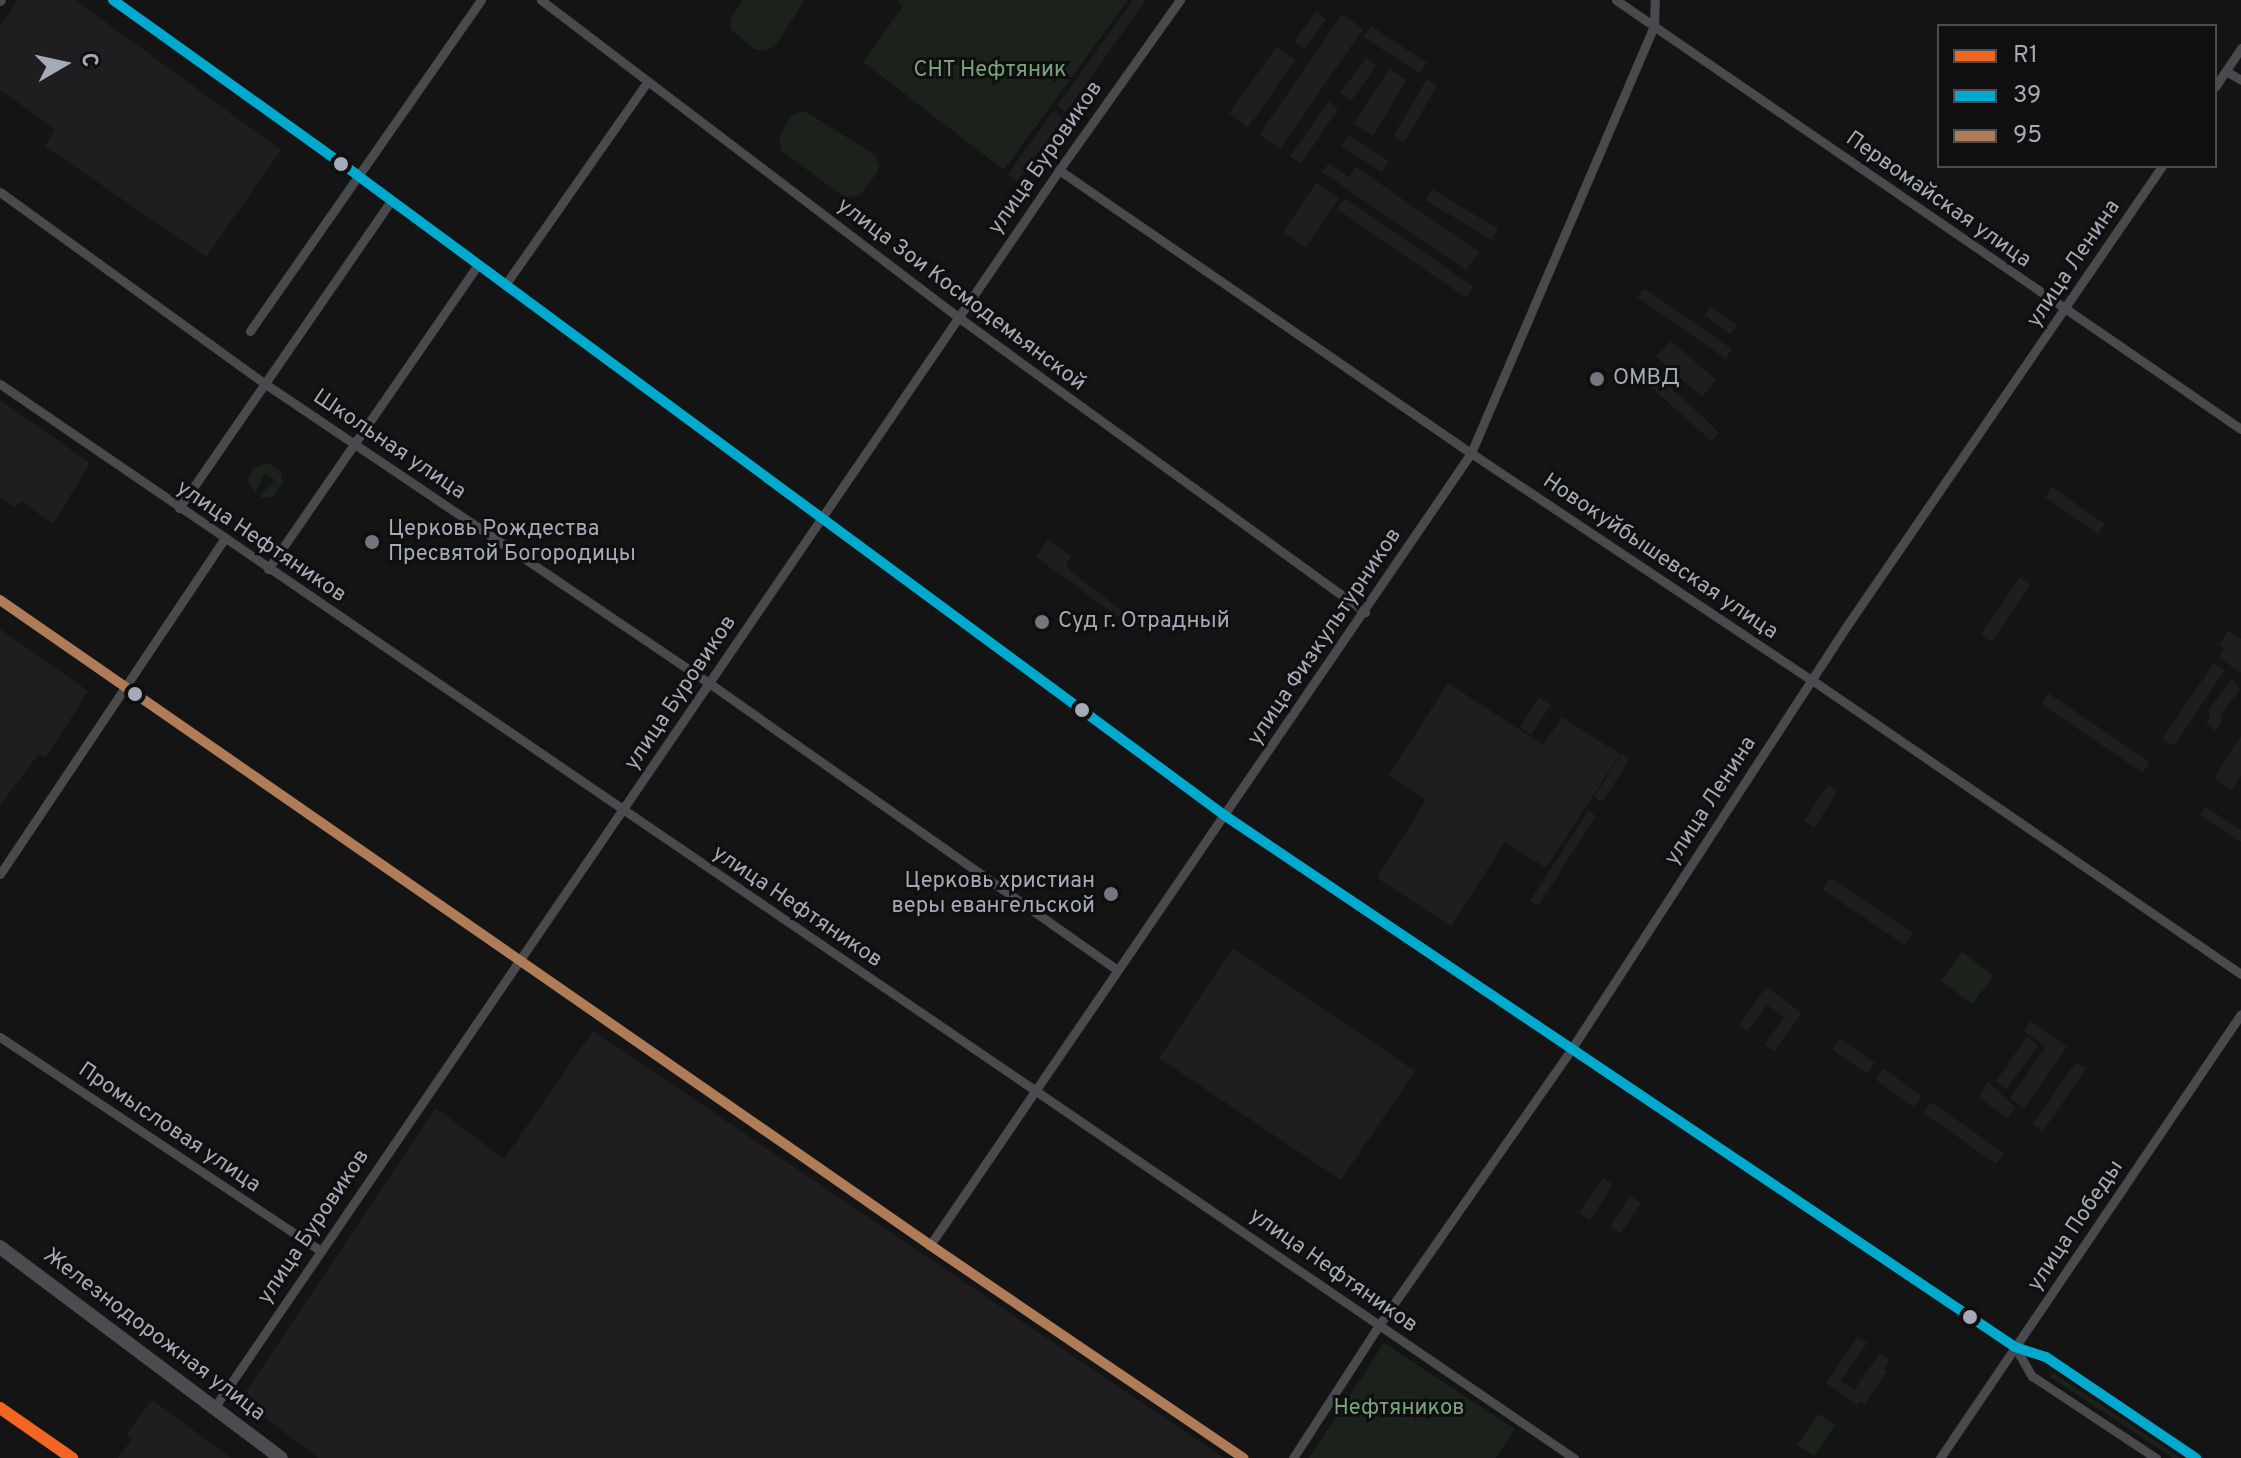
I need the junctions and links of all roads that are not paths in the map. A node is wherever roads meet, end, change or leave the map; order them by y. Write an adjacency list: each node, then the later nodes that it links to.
1 (113, 0): 15 (street)
2 (481, 0): 15 (street)
3 (541, 0): 11 (street, улица Зои Космодемьянской)
4 (1180, 0): 14 (street, улица Буровиков)
5 (1616, 0): 7 (street, Первомайская улица)
6 (1655, 0): 7 (street, улица Физкультурников)
7 (1654, 25): 20 (street, Первомайская улица); 27 (street, улица Физкультурников)
8 (2241, 48): 9 (street)
9 (2226, 71): 10 (street); 12 (street)
10 (2241, 80)
11 (648, 81): 19 (street); 21 (street, улица Зои Космодемьянской)
12 (2217, 84)
13 (2161, 168): 20 (street, улица Ленина)
14 (1059, 170): 21 (street, улица Буровиков); 27 (street, Новокуйбышевская улица)
15 (357, 175): 17 (street); 22 (street)
16 (0, 192): 23 (street, Школьная улица)
17 (391, 201): 18 (street); 23 (street)
18 (478, 265): 19 (street); 26 (street)
19 (505, 285): 29 (street)
20 (2065, 310): 25 (street, Первомайская улица); 34 (street, улица Ленина)
21 (958, 317): 29 (street, улица Буровиков); 33 (street, улица Зои Космодемьянской)
22 (250, 331)
23 (264, 383): 26 (street, Школьная улица); 28 (street)
24 (0, 384): 28 (street, улица Нефтяников)
25 (2241, 429)
26 (355, 444): 31 (street); 35 (street, Школьная улица)
27 (1471, 453): 33 (street, улица Физкультурников); 34 (street, Новокуйбышевская улица)
28 (179, 508): 30 (street, улица Нефтяников)
29 (821, 519): 35 (street, улица Буровиков); 38 (street)
30 (224, 539): 31 (street, улица Нефтяников); 36 (street)
31 (268, 569): 37 (street, улица Нефтяников)
32 (0, 600): 36 (street)
33 (1365, 612): 38 (street, улица Физкультурников)
34 (1812, 680): 42 (street, Новокуйбышевская улица); 45 (street, улица Ленина)
35 (709, 683): 37 (street, улица Буровиков); 41 (street, Школьная улица)
36 (126, 689): 39 (street); 40 (street)
37 (622, 812): 40 (street, улица Буровиков); 46 (street, улица Нефтяников)
38 (1224, 815): 41 (street, улица Физкультурников); 45 (street)
39 (0, 874)
40 (520, 960): 47 (street); 49 (street, улица Буровиков)
41 (1116, 969): 46 (street, улица Физкультурников)
42 (2241, 974)
43 (2241, 1014): 51 (street, улица Победы)
44 (0, 1037): 49 (street, Промысловая улица)
45 (1572, 1048): 50 (street, улица Ленина); 51 (street)
46 (1035, 1088): 47 (street, улица Физкультурников); 50 (street, улица Нефтяников)
47 (930, 1245): 54 (street)
48 (0, 1247): 52 (main road, Железнодорожная улица)
49 (319, 1250): 52 (street, улица Буровиков)
50 (1379, 1325): 55 (street, улица Ленина); 56 (street, улица Нефтяников)
51 (2015, 1347): 57 (street, улица Победы); 58 (street); 59 (street)
52 (214, 1408): 53 (main road, Железнодорожная улица)
53 (281, 1458)
54 (1244, 1458)
55 (1293, 1458)
56 (1574, 1458)
57 (1940, 1458)
58 (2156, 1458)
59 (2196, 1458)

